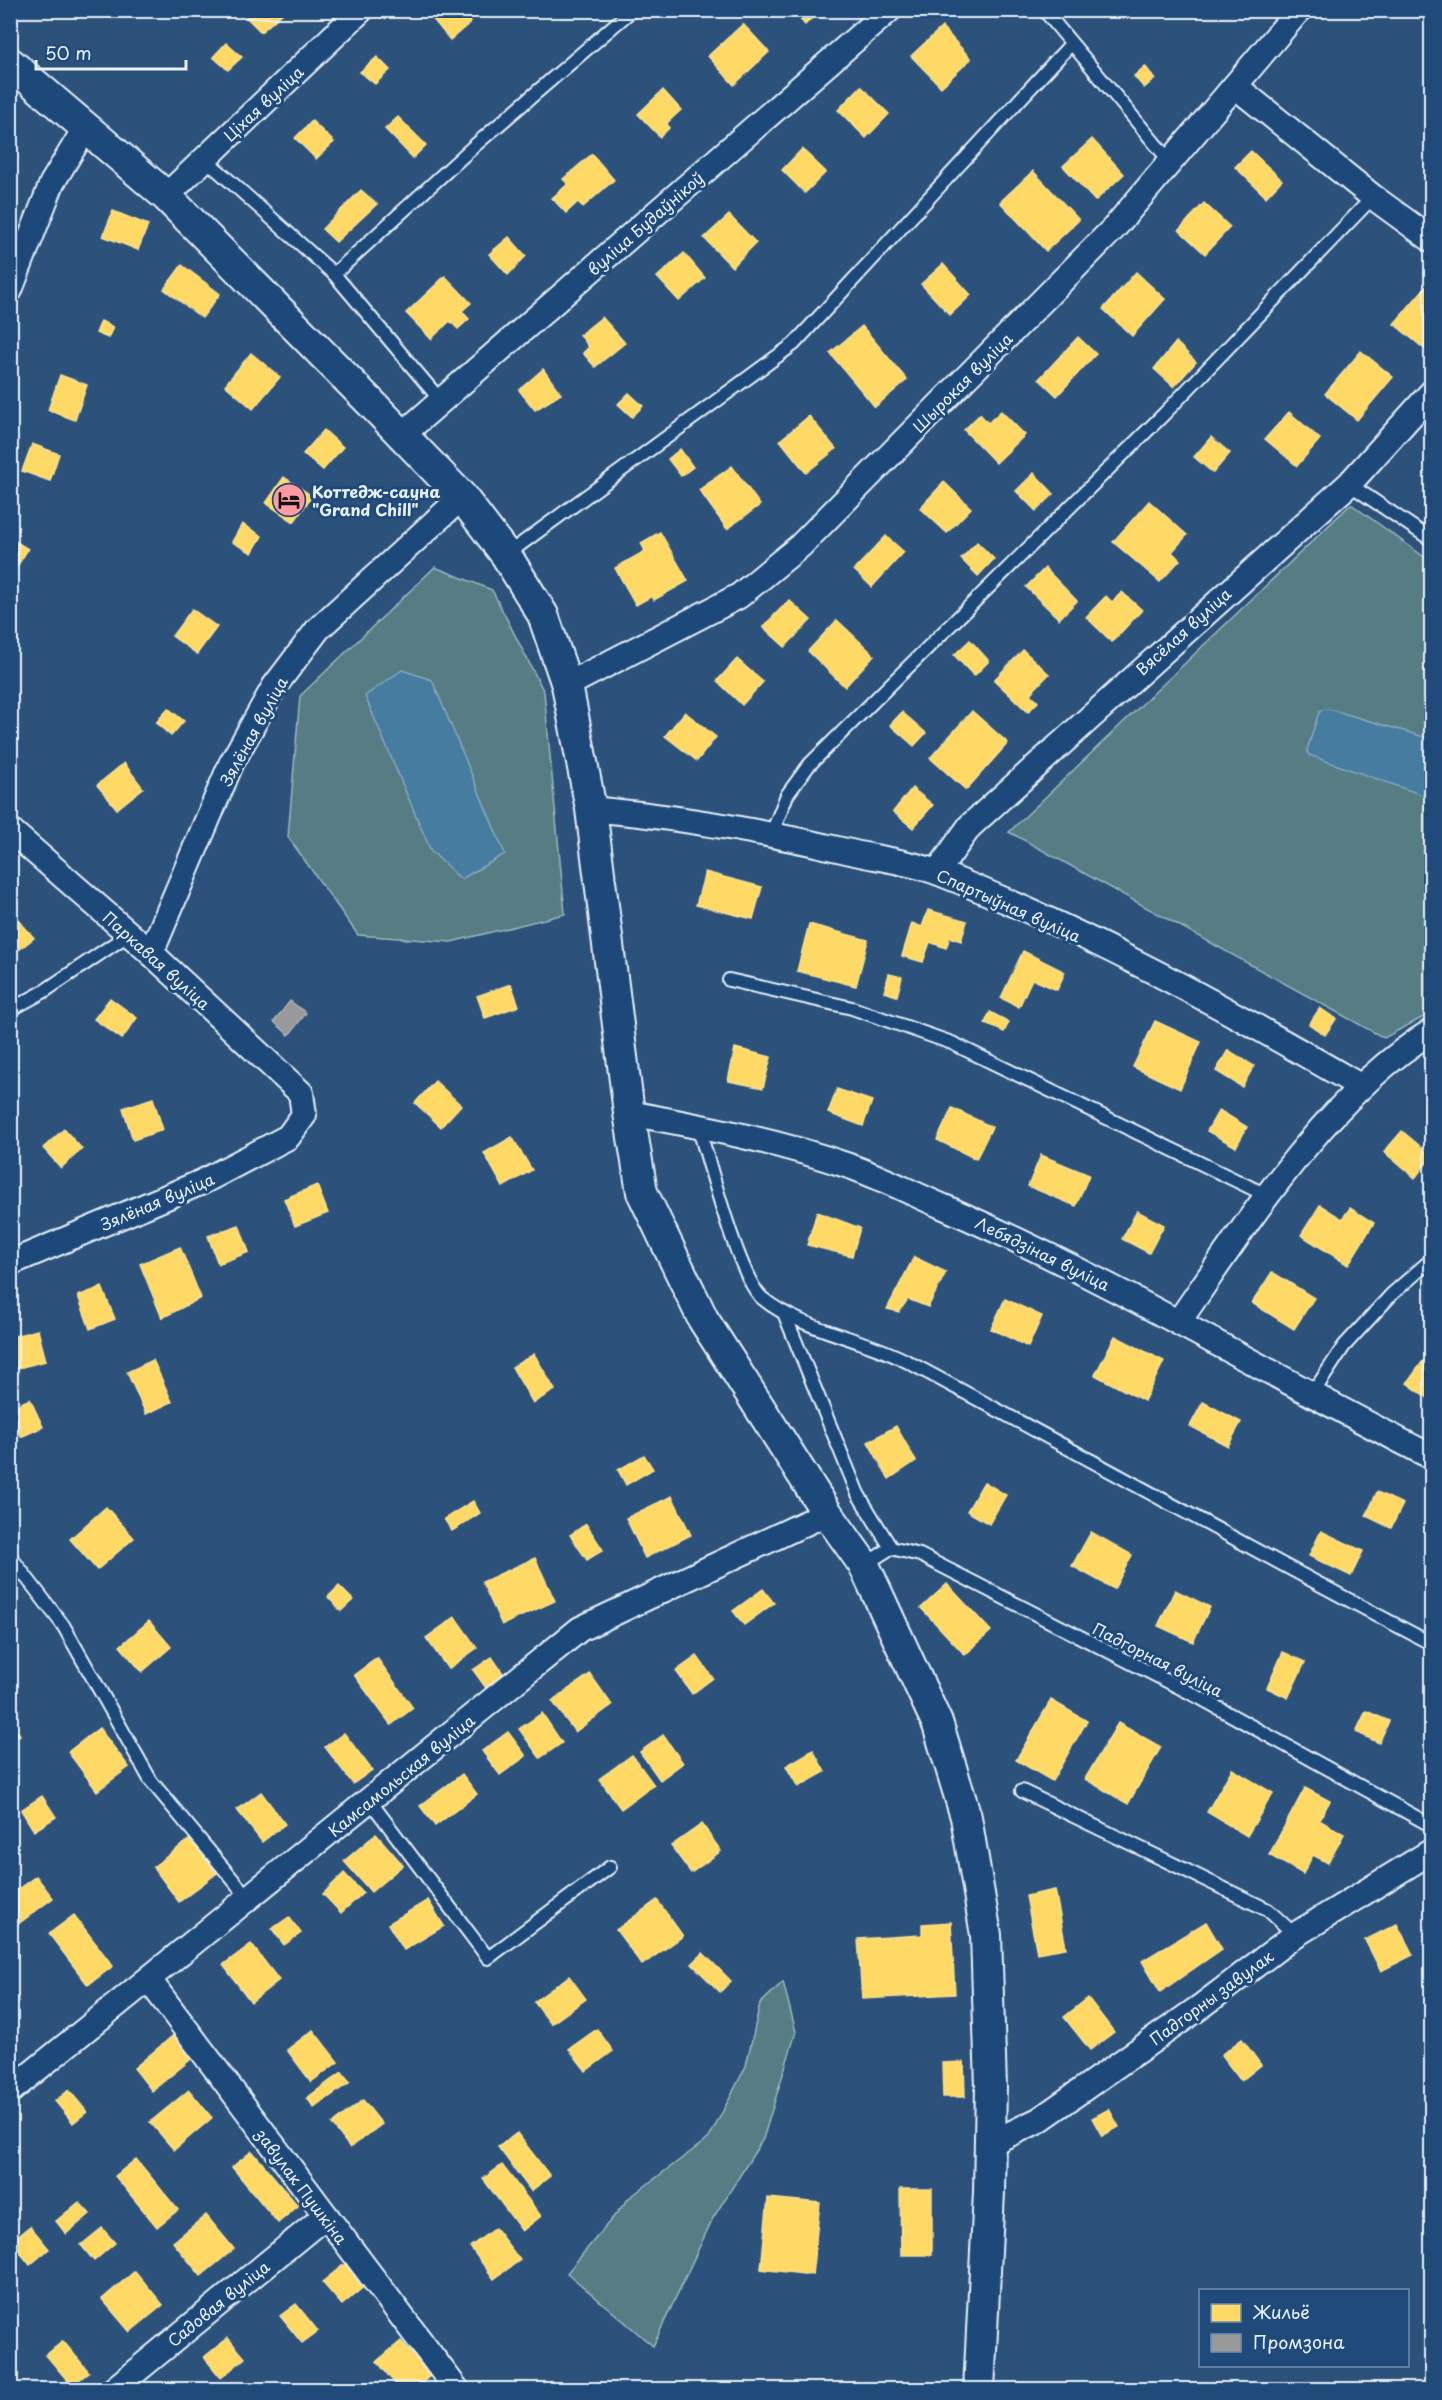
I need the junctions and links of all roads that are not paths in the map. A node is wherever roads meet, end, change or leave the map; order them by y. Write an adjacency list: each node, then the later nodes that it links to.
1 (361, 10): 10 (street, Ціхая вуліца)
2 (632, 10): 15 (lane)
3 (889, 10): 18 (street, вуліца Будаўнікоў)
4 (1044, 10): 6 (lane)
5 (1299, 10): 8 (street, Шырокая вуліца)
6 (1071, 44): 11 (lane); 23 (lane)
7 (10, 63): 9 (street)
8 (1235, 86): 11 (street, Шырокая вуліца); 13 (street)
9 (86, 127): 12 (street); 16 (street)
10 (204, 158): 12 (street, Ціхая вуліца); 15 (lane)
11 (1172, 164): 24 (street, Шырокая вуліца)
12 (166, 196): 19 (street)
13 (1373, 197): 14 (street); 27 (lane)
14 (1431, 240)
15 (334, 274): 18 (lane)
16 (10, 290)
17 (1431, 392): 20 (street, Вясёлая вуліца)
18 (441, 401): 19 (street, вуліца Будаўнікоў)
19 (402, 435): 21 (street)
20 (1349, 484): 22 (lane); 28 (street, Вясёлая вуліца)
21 (462, 497): 23 (street); 30 (street, Зялёная вуліца)
22 (1431, 540)
23 (506, 555): 24 (street)
24 (567, 685): 25 (street)
25 (591, 809): 27 (street, Спартыўная вуліца); 36 (street)
26 (10, 831): 29 (street, Паркавая вуліца)
27 (772, 833): 28 (street, Спартыўная вуліца)
28 (937, 872): 34 (street, Спартыўная вуліца)
29 (129, 934): 30 (street, Паркавая вуліца); 32 (lane)
30 (151, 953): 35 (street, Паркавая вуліца)
31 (729, 980): 38 (lane)
32 (10, 1010)
33 (1431, 1031): 34 (street)
34 (1360, 1086): 38 (street)
35 (301, 1093): 40 (street, Зялёная вуліца)
36 (629, 1113): 37 (street, Лебядзіная вуліца); 45 (street)
37 (698, 1126): 41 (lane); 42 (street, Лебядзіная вуліца)
38 (1266, 1195): 42 (street)
39 (1431, 1259): 43 (lane)
40 (10, 1263)
41 (784, 1313): 46 (lane); 49 (lane)
42 (1179, 1321): 43 (street, Лебядзіная вуліца)
43 (1311, 1396): 44 (street, Лебядзіная вуліца)
44 (1431, 1458)
45 (827, 1513): 48 (street); 51 (street, Камсамольская вуліца)
46 (891, 1548): 48 (lane); 52 (lane, Падгорная вуліца)
47 (10, 1556): 55 (lane)
48 (864, 1564): 59 (street)
49 (1431, 1644)
50 (1022, 1791): 56 (lane)
51 (369, 1801): 54 (lane); 55 (street, Камсамольская вуліца)
52 (1431, 1826)
53 (1431, 1851): 56 (street, Падгорны завулак)
54 (610, 1867)
55 (249, 1899): 57 (street, Камсамольская вуліца)
56 (1295, 1935): 59 (street, Падгорны завулак)
57 (149, 1980): 58 (street, Камсамольская вуліца); 60 (street, завулак Пушкіна)
58 (10, 2091)
59 (991, 2143): 63 (street)
60 (324, 2217): 61 (street, Садовая вуліца); 62 (street, завулак Пушкіна)
61 (112, 2390)
62 (457, 2390)
63 (979, 2390)

